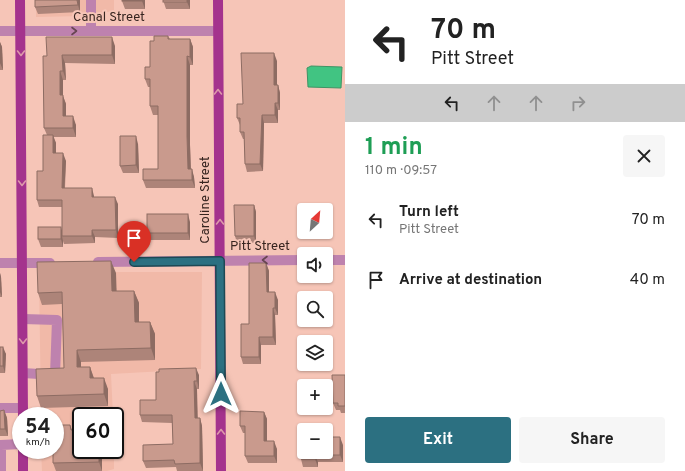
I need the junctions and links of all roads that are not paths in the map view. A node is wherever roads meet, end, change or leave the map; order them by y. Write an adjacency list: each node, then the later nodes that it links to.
1 (20, 0): 5 (main road)
2 (91, 0): 6 (street)
3 (218, 0): 7 (main road, Caroline Street)
4 (0, 31): 5 (street, Canal Street)
5 (21, 31): 6 (street, Canal Street, one-way to 6); 13 (main road, one-way to 13)
6 (92, 31): 7 (street, Canal Street)
7 (218, 31): 11 (main road, Caroline Street, one-way to 7)
8 (297, 260): 11 (street, Pitt Street, one-way to 11)
9 (333, 260): 10 (street)
10 (345, 260)
11 (220, 261): 12 (street, Pitt Street); 25 (main road, Caroline Street, one-way to 11)
12 (86, 262)
13 (22, 263): 14 (street); 15 (street); 16 (main road)
14 (62, 263)
15 (0, 264)
16 (22, 319): 17 (main road, one-way to 17); 17 (street)
17 (23, 373): 18 (main road)
18 (23, 407)
19 (0, 408): 20 (street)
20 (12, 410)
21 (12, 444): 23 (street)
22 (23, 459): 24 (main road)
23 (1, 471)
24 (23, 471)
25 (221, 471)

